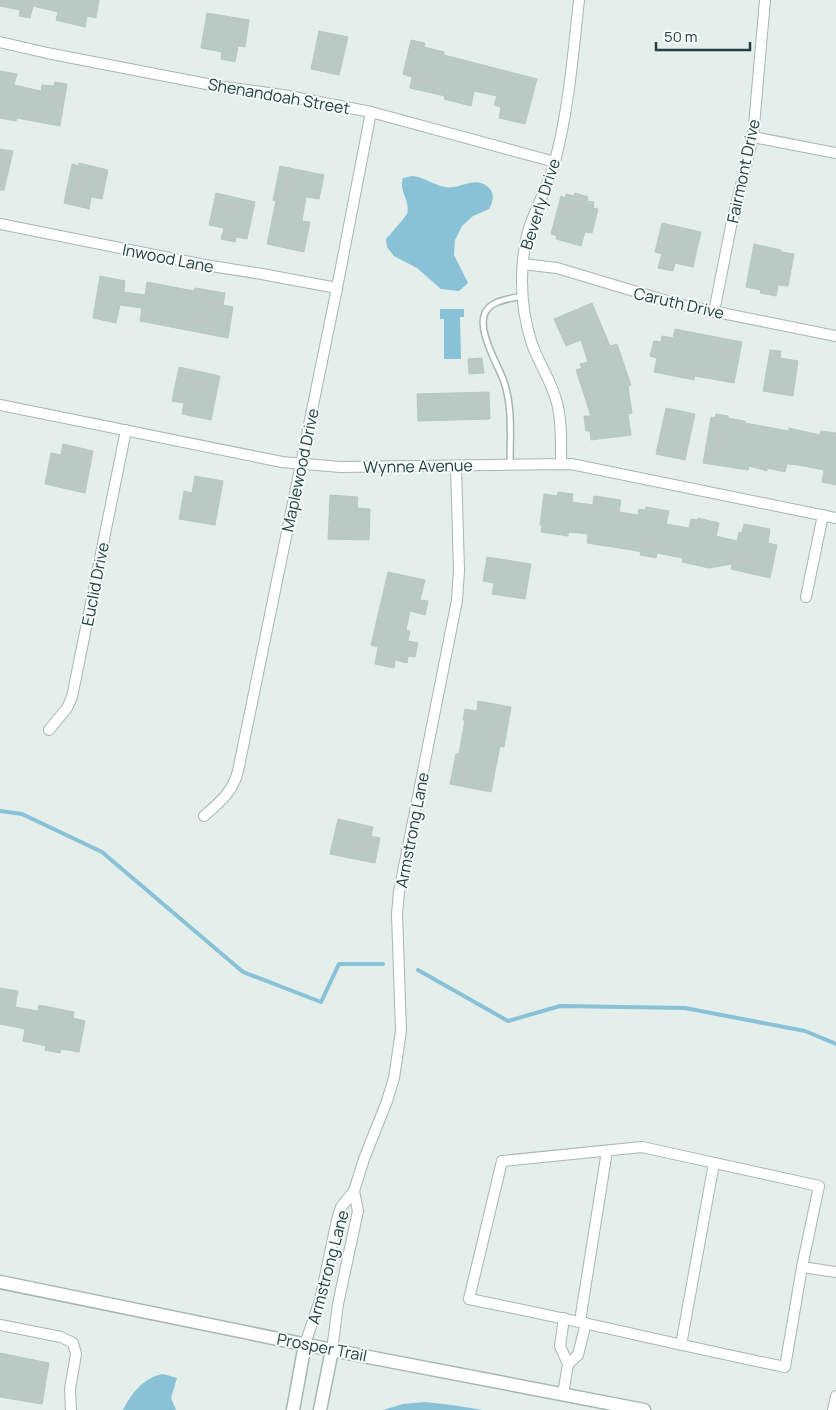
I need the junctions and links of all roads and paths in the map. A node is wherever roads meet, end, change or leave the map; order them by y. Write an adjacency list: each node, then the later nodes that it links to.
1 (579, 0): 7 (street, Beverly Drive)
2 (765, 0): 5 (street, Fairmont Drive)
3 (0, 42): 4 (street, Shenandoah Street)
4 (371, 112): 7 (street, Shenandoah Street); 10 (street, Maplewood Drive)
5 (753, 137): 6 (street); 12 (street, Fairmont Drive)
6 (836, 153)
7 (555, 162): 9 (street, Beverly Drive)
8 (0, 224): 10 (street, Inwood Lane)
9 (523, 264): 11 (street, Beverly Drive); 12 (street, Caruth Drive)
10 (337, 288): 18 (street, Maplewood Drive)
11 (522, 296): 16 (street, Beverly Drive); 17 (lane)
12 (714, 312): 13 (street, Caruth Drive)
13 (836, 336)
14 (0, 406): 15 (street, Wynne Avenue)
15 (126, 430): 18 (street, Wynne Avenue); 23 (street, Euclid Drive)
16 (561, 463): 17 (street, Wynne Avenue); 20 (street, Wynne Avenue)
17 (510, 464): 19 (street, Wynne Avenue)
18 (302, 465): 19 (street, Wynne Avenue); 24 (street, Maplewood Drive)
19 (456, 466): 27 (street, Armstrong Lane)
20 (823, 515): 21 (street, Wynne Avenue); 22 (street)
21 (836, 518)
22 (806, 596)
23 (49, 730)
24 (204, 816)
25 (607, 1151): 26 (street); 31 (street); 32 (street)
26 (714, 1163): 28 (street); 35 (street)
27 (354, 1191): 34 (street, Armstrong Lane); 36 (street, Armstrong Lane)
28 (802, 1267): 29 (street); 35 (street)
29 (836, 1272)
30 (0, 1282): 34 (street, Prosper Trail)
31 (564, 1318): 32 (street); 37 (street)
32 (583, 1322): 35 (street); 37 (street)
33 (0, 1325): 40 (street)
34 (305, 1344): 36 (street, Prosper Trail); 41 (street)
35 (681, 1346)
36 (332, 1350): 38 (street, Prosper Trail); 42 (street)
37 (568, 1364): 38 (street)
38 (563, 1394): 43 (street, Prosper Trail)
39 (836, 1396): 44 (street)
40 (71, 1410)
41 (293, 1410)
42 (320, 1410)
43 (644, 1410)
44 (833, 1410)

